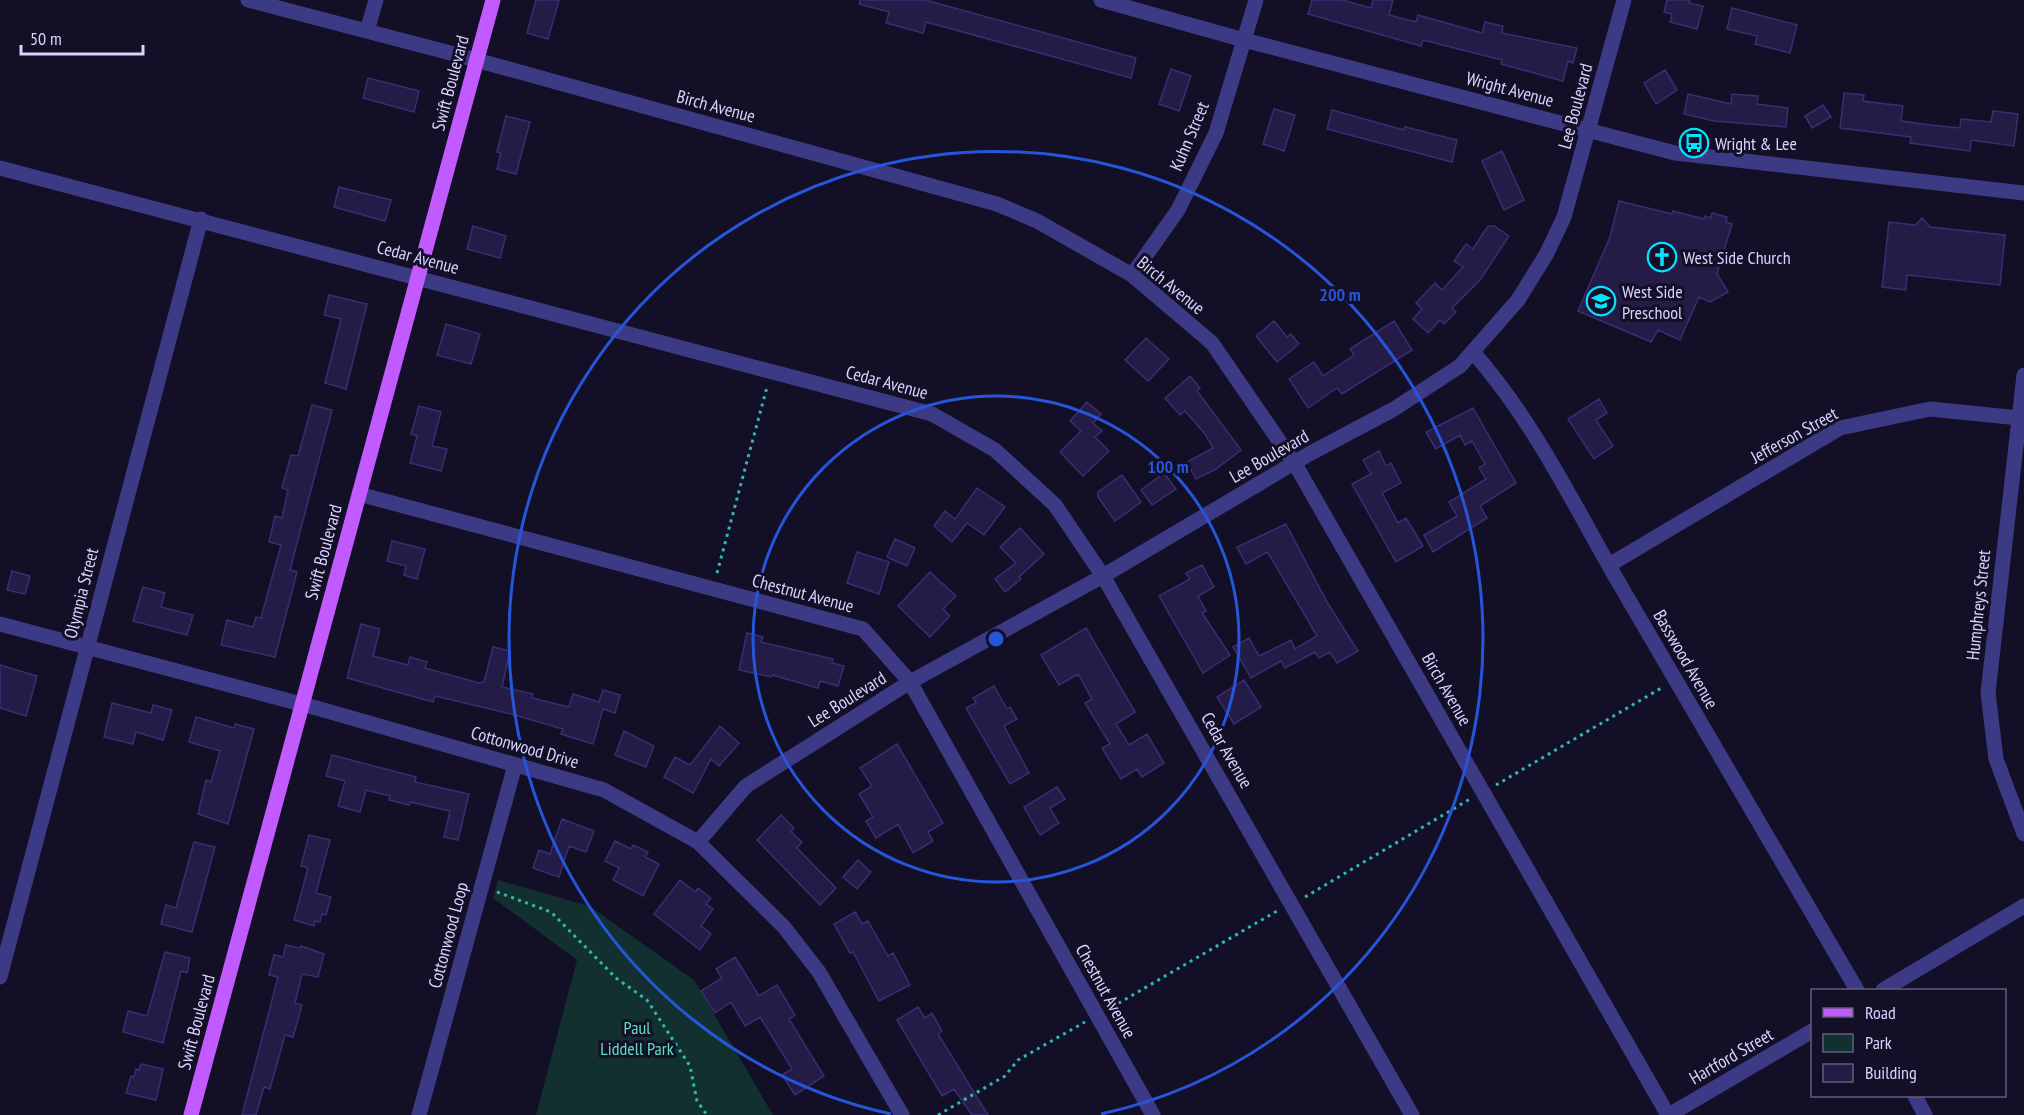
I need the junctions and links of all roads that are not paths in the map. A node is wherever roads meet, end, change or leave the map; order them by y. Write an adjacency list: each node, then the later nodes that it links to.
1 (248, 0): 7 (street, Birch Avenue)
2 (376, 0): 7 (street)
3 (493, 0): 9 (main road, Swift Boulevard)
4 (1101, 0): 8 (street, Wright Avenue)
5 (1256, 0): 8 (street, Kuhn Street)
6 (1624, 0): 10 (street, Lee Boulevard)
7 (367, 31): 9 (street, Birch Avenue)
8 (1244, 40): 10 (street, Wright Avenue); 14 (street, Kuhn Street)
9 (477, 60): 14 (street, Birch Avenue); 15 (main road, Swift Boulevard)
10 (1590, 130): 12 (street, Wright Avenue); 16 (street, Lee Boulevard)
11 (0, 168): 13 (street, Cedar Avenue)
12 (2024, 193)
13 (201, 219): 15 (street, Cedar Avenue); 24 (street, Olympia Street)
14 (1131, 275): 19 (street, Birch Avenue)
15 (416, 277): 20 (main road, Swift Boulevard); 22 (street, Cedar Avenue)
16 (1473, 352): 19 (street, Lee Boulevard); 21 (street, Basswood Avenue)
17 (2024, 375): 18 (street, Humphreys Street)
18 (2019, 418): 21 (street, Jefferson Street); 28 (street, Humphreys Street)
19 (1295, 464): 22 (street, Lee Boulevard); 41 (street, Birch Avenue)
20 (358, 494): 25 (street, Chestnut Avenue); 26 (main road, Swift Boulevard)
21 (1609, 565): 32 (street, Basswood Avenue)
22 (1104, 576): 25 (street, Lee Boulevard); 40 (street, Cedar Avenue)
23 (0, 624): 24 (street, Cottonwood Drive)
24 (88, 647): 26 (street, Cottonwood Drive); 31 (street, Olympia Street)
25 (910, 682): 29 (street, Lee Boulevard); 39 (street, Chestnut Avenue)
26 (302, 705): 27 (street, Cottonwood Drive); 36 (main road, Swift Boulevard)
27 (515, 765): 29 (street, Cottonwood Drive); 37 (street, Cottonwood Loop)
28 (2024, 834)
29 (698, 842): 38 (street, Cottonwood Drive)
30 (2024, 906): 33 (street)
31 (0, 977)
32 (1856, 989)
33 (1884, 989)
34 (1811, 1032): 41 (street, Hartford Street)
35 (1915, 1097): 42 (street)
36 (191, 1115)
37 (419, 1115)
38 (902, 1115)
39 (1153, 1115)
40 (1412, 1115)
41 (1668, 1115)
42 (1925, 1115)

